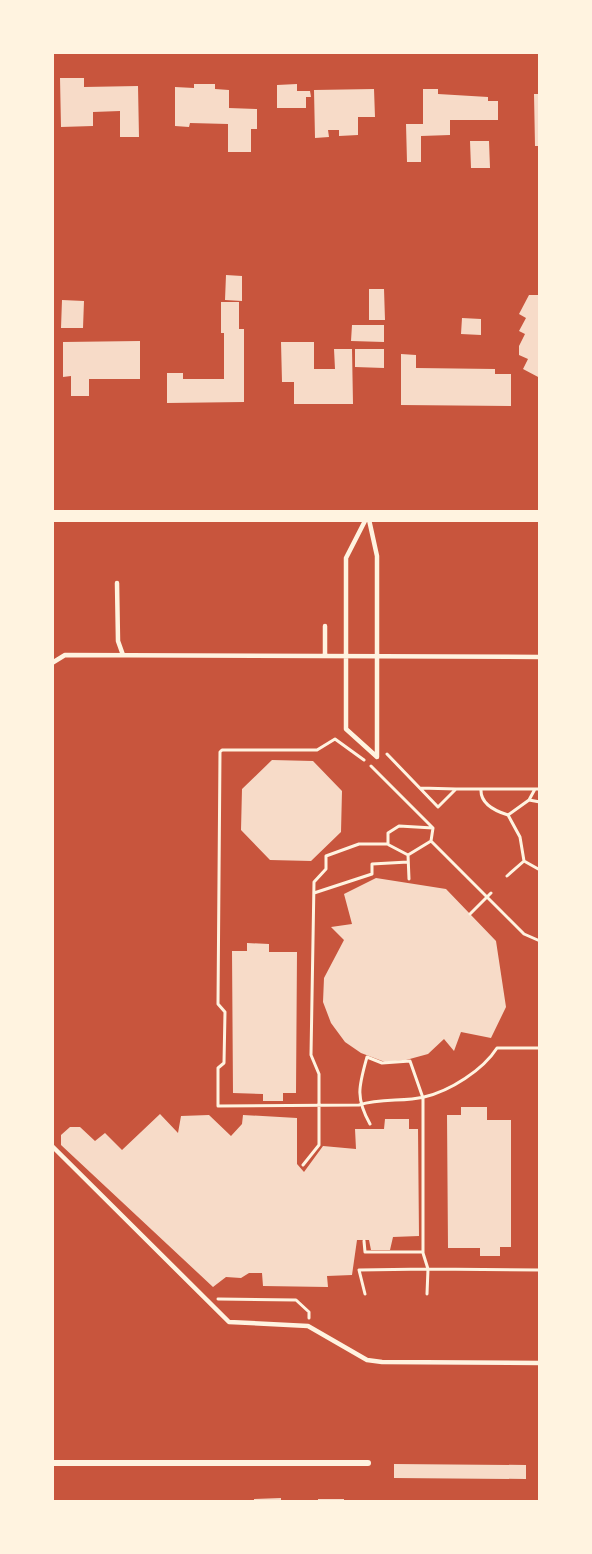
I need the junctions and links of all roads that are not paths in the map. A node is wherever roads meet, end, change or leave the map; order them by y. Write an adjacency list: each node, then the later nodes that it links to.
1 (368, 515): 2 (main road); 3 (main road); 8 (lane); 9 (lane)
2 (52, 516)
3 (540, 516)
4 (117, 583): 6 (lane)
5 (325, 626): 7 (lane)
6 (123, 655): 7 (lane); 11 (lane)
7 (325, 656): 8 (lane)
8 (346, 656): 9 (lane); 9 (lane)
9 (377, 656): 10 (lane)
10 (540, 657)
11 (52, 663)
12 (52, 1146): 13 (lane)
13 (540, 1363)
14 (52, 1462): 15 (street)
15 (368, 1463)

